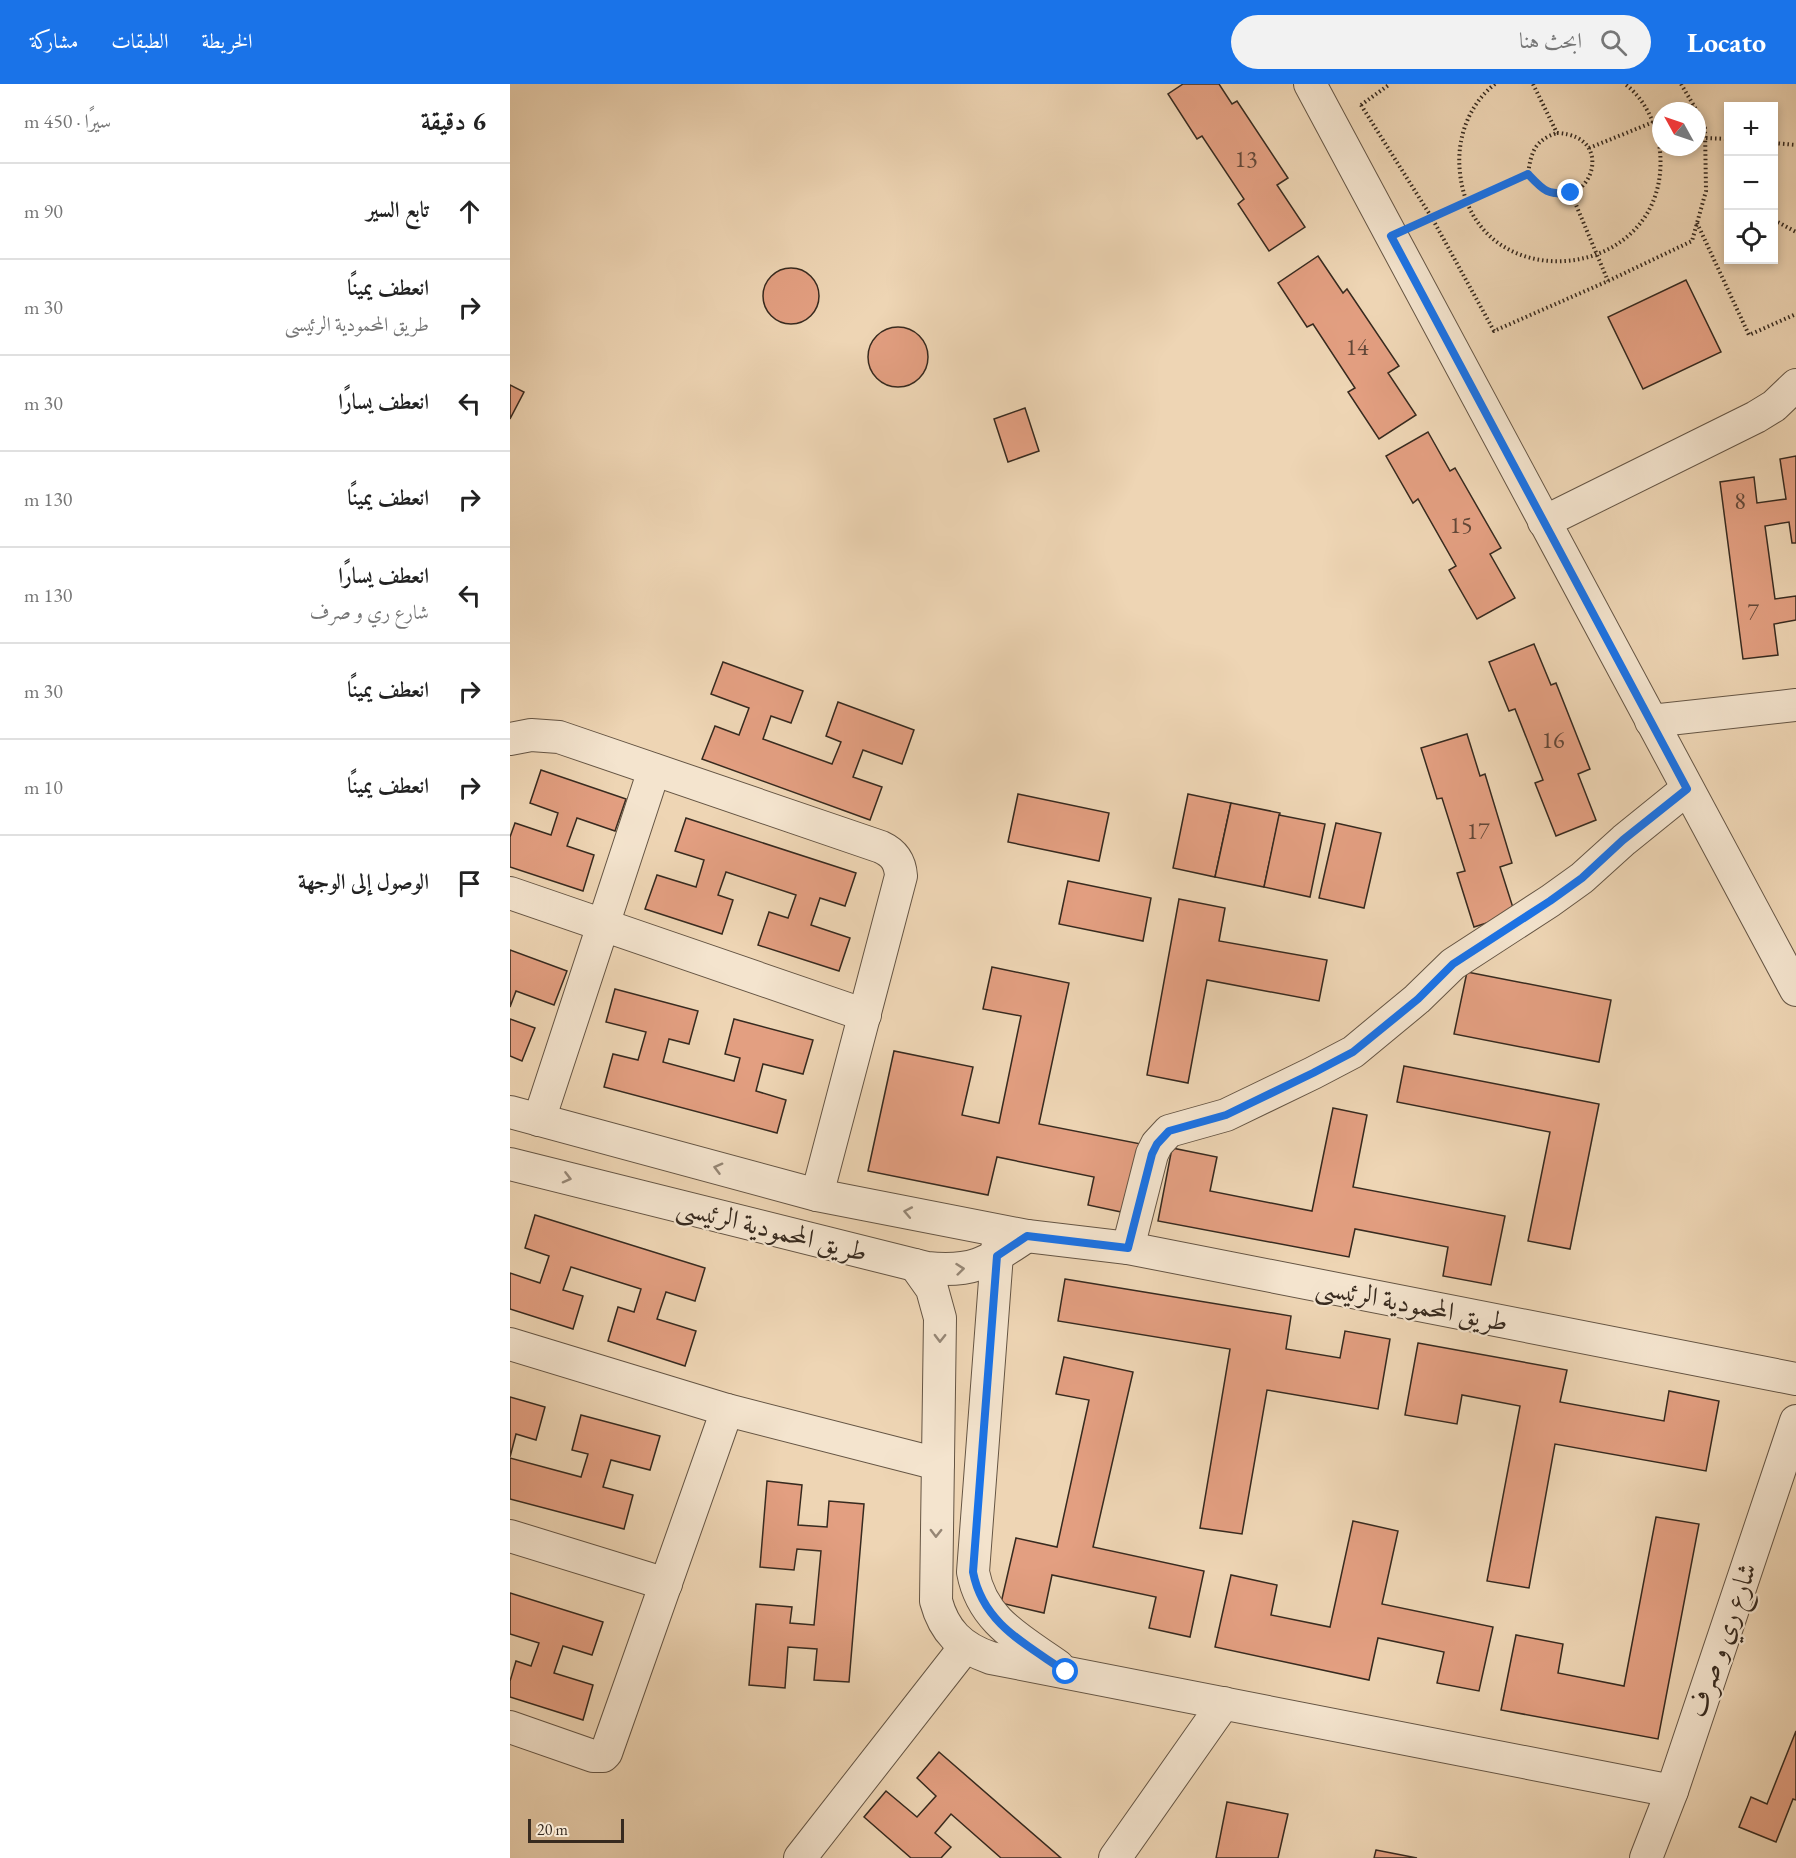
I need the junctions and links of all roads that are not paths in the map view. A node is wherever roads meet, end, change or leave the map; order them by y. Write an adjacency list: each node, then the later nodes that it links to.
1 (1310, 84): 3 (street)
2 (1796, 385): 3 (street)
3 (1544, 522): 5 (street)
4 (1796, 705): 5 (street)
5 (1651, 721): 8 (street)
6 (510, 739): 7 (street)
7 (654, 770): 10 (street); 12 (street)
8 (1687, 789): 11 (street); 17 (street)
9 (510, 893): 10 (street)
10 (603, 925): 12 (street); 13 (street)
11 (1796, 990)
12 (865, 1015): 15 (street)
13 (524, 1116): 15 (street, طريق المحمودية الرئيسى, one-way to 13)
14 (511, 1169): 18 (street, طريق المحمودية الرئيسى, one-way to 18)
15 (817, 1195): 16 (street, طريق المحمودية الرئيسى, one-way to 15)
16 (1007, 1241): 17 (street, طريق المحمودية الرئيسى); 18 (street, طريق المحمودية الرئيسى, one-way to 16); 27 (street)
17 (1128, 1248): 20 (street, طريق المحمودية الرئيسى)
18 (915, 1265): 23 (street, one-way to 23)
19 (510, 1344): 21 (street)
20 (1796, 1379)
21 (727, 1410): 23 (street); 25 (street)
22 (1796, 1421): 30 (street, شارع ري و صرف)
23 (938, 1464): 26 (street, one-way to 26)
24 (510, 1536): 25 (street)
25 (666, 1584): 29 (street)
26 (965, 1647): 27 (street); 31 (street)
27 (1066, 1672): 28 (street)
28 (1224, 1703): 30 (street); 32 (street)
29 (510, 1727)
30 (1672, 1791): 33 (street, شارع ري و صرف)
31 (816, 1852)
32 (1115, 1858)
33 (1646, 1858)

